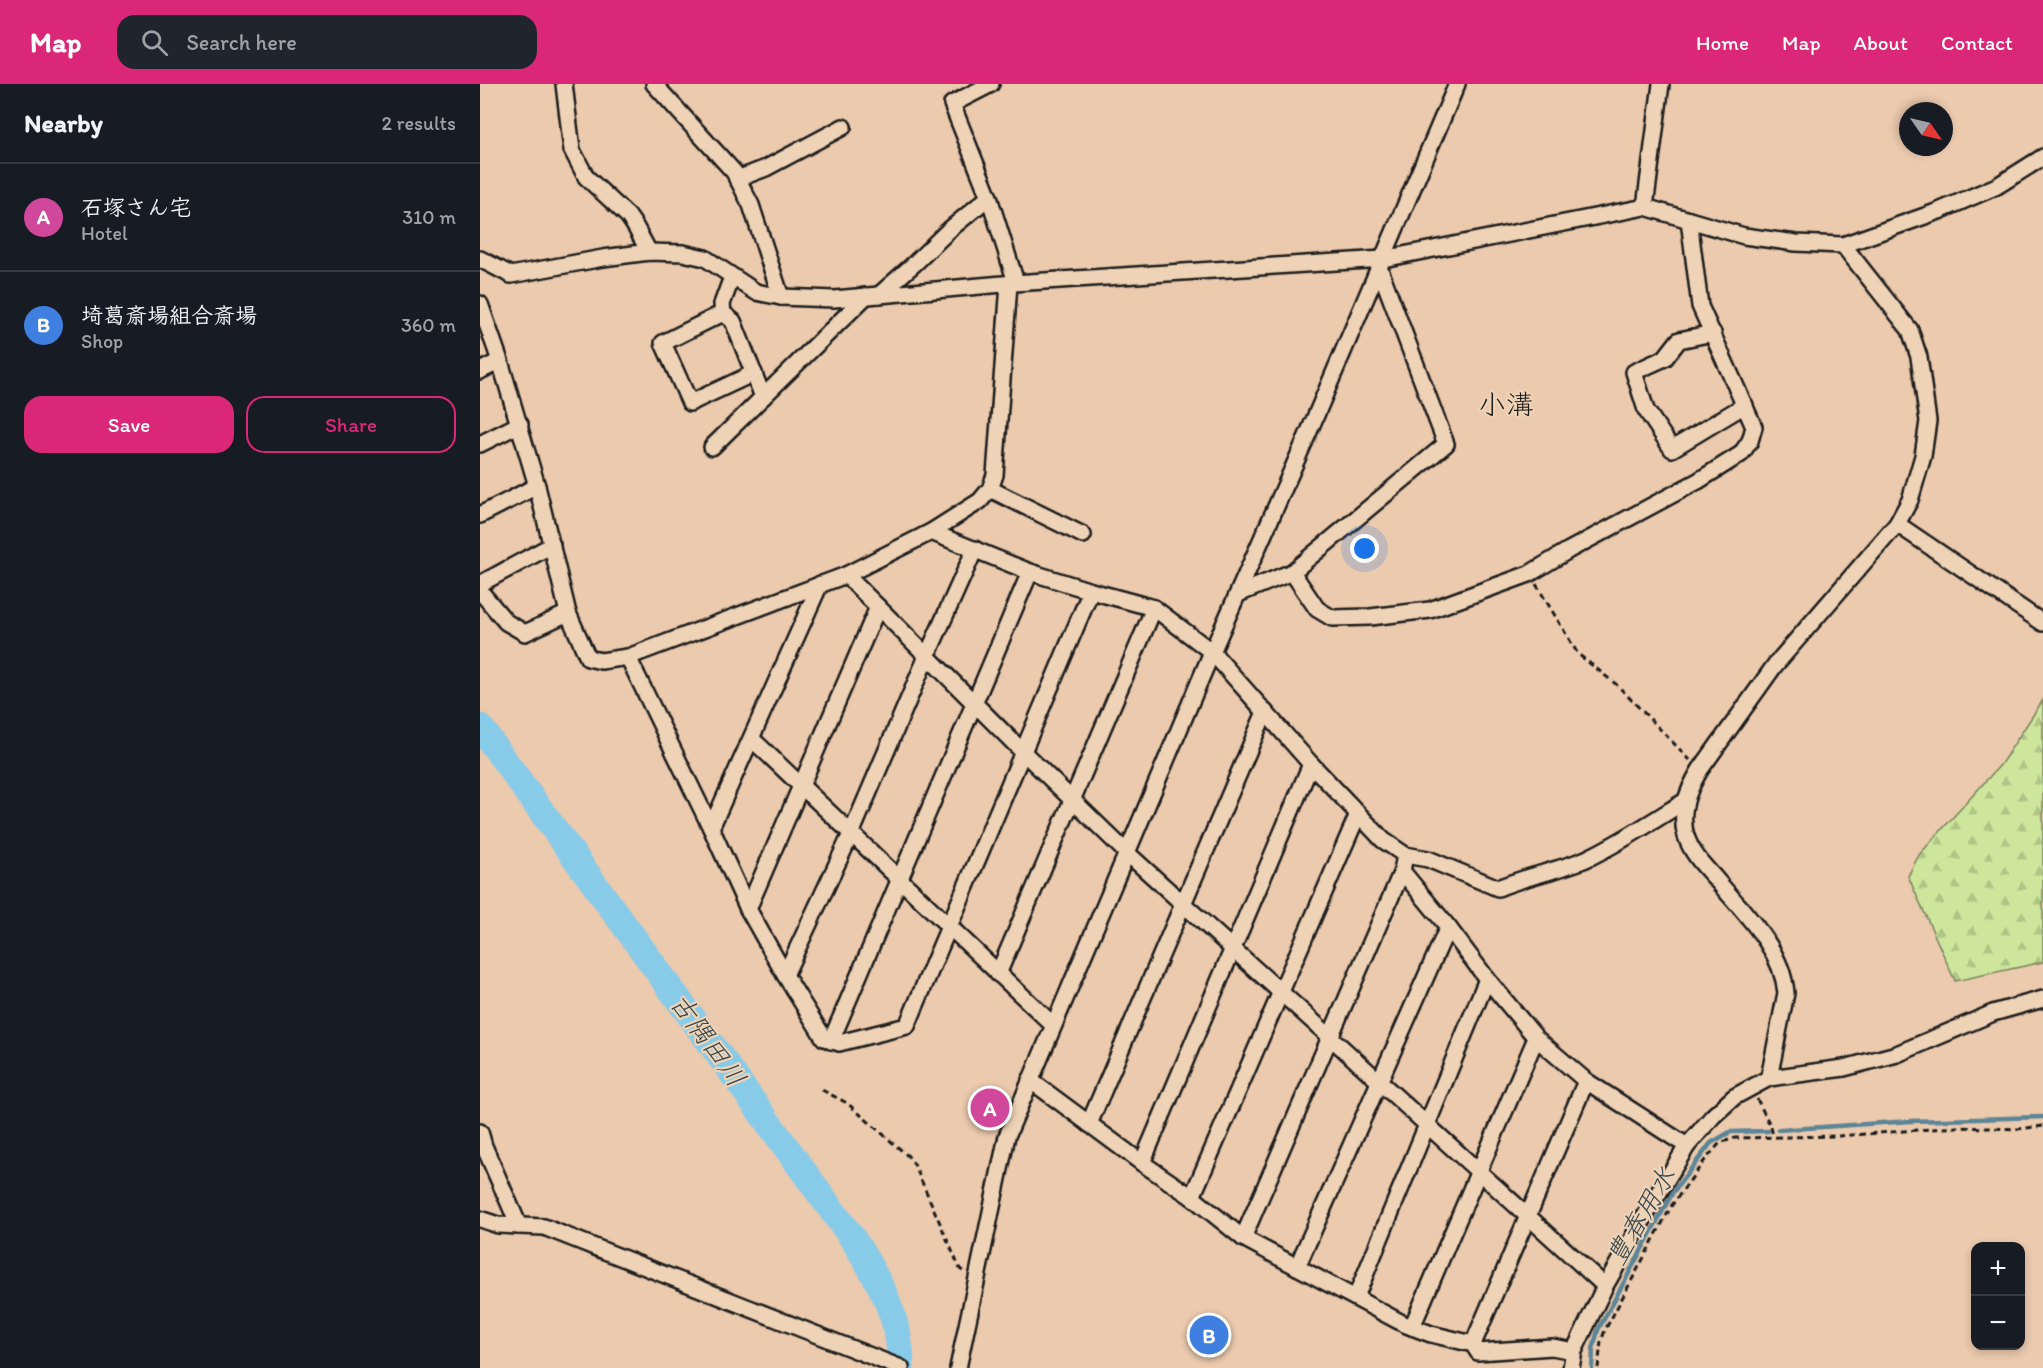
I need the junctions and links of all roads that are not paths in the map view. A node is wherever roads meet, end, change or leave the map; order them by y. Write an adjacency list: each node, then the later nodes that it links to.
1 (564, 84): 13 (street)
2 (654, 84): 8 (street)
3 (990, 84): 9 (street)
4 (1457, 84): 15 (street)
5 (1661, 84): 10 (street)
6 (843, 127): 8 (street)
7 (2043, 157): 12 (street)
8 (737, 179): 19 (street)
9 (989, 198): 17 (street); 18 (street)
10 (1645, 207): 11 (street); 15 (street)
11 (1689, 220): 12 (street); 22 (street)
12 (1843, 245): 34 (street)
13 (649, 252): 14 (street); 16 (street)
14 (480, 259)
15 (1381, 263): 17 (street); 40 (street); 46 (street)
16 (732, 277): 19 (street); 21 (street)
17 (1012, 283): 18 (street); 32 (street)
18 (872, 295): 19 (street); 26 (street)
19 (781, 297)
20 (480, 304): 23 (street)
21 (723, 313): 25 (street); 25 (street)
22 (1713, 333): 27 (street); 27 (street)
23 (500, 361): 24 (street); 28 (street)
24 (480, 371)
25 (754, 373): 26 (street)
26 (763, 397): 30 (street)
27 (1745, 405): 40 (street)
28 (520, 424): 29 (street); 31 (street)
29 (480, 444)
30 (712, 447)
31 (537, 486): 33 (street); 37 (street)
32 (990, 489): 35 (street); 36 (street)
33 (480, 515)
34 (1897, 525): 50 (street); 61 (street)
35 (932, 532): 38 (street); 41 (street)
36 (1083, 535)
37 (552, 545): 42 (street); 49 (street)
38 (975, 549): 39 (street); 52 (street)
39 (1030, 572): 45 (street); 54 (street)
40 (1292, 572): 46 (street)
41 (846, 575): 43 (street); 47 (street)
42 (480, 584)
43 (820, 584): 53 (street); 56 (street)
44 (480, 591): 49 (street)
45 (1091, 591): 48 (street); 57 (street)
46 (1238, 594): 51 (street)
47 (878, 607): 52 (street); 59 (street)
48 (1154, 608): 51 (street); 60 (street)
49 (568, 613): 53 (street)
50 (2043, 623)
51 (1212, 652): 55 (street); 65 (street)
52 (927, 656): 54 (street); 64 (street)
53 (628, 657): 63 (street)
54 (975, 704): 57 (street); 68 (street)
55 (1265, 712): 58 (street); 69 (street)
56 (752, 739): 59 (street); 63 (street)
57 (1024, 753): 60 (street); 72 (street)
58 (1311, 764): 62 (street); 73 (street)
59 (802, 787): 64 (street); 70 (street)
60 (1072, 800): 65 (street); 74 (street)
61 (1685, 801): 66 (street); 83 (street)
62 (1358, 814): 66 (street); 77 (street)
63 (711, 828): 70 (street)
64 (851, 834): 68 (street); 75 (street)
65 (1127, 853): 69 (street); 79 (street)
66 (1405, 855): 67 (street)
67 (1402, 872): 71 (street); 80 (street)
68 (900, 881): 72 (street); 82 (street)
69 (1184, 904): 73 (street); 87 (street)
70 (748, 909): 75 (street)
71 (1448, 927): 76 (street); 85 (street)
72 (949, 928): 74 (street); 82 (street)
73 (1233, 947): 77 (street); 91 (street)
74 (999, 974): 79 (street)
75 (785, 975): 82 (street)
76 (1487, 979): 81 (street); 88 (street)
77 (1282, 992): 80 (street); 93 (street)
78 (2043, 999): 83 (street)
79 (1053, 1025): 84 (street)
80 (1331, 1036): 85 (street); 97 (street)
81 (1536, 1038): 86 (street); 92 (street)
82 (831, 1041)
83 (1768, 1078): 90 (street)
84 (1030, 1080): 87 (street); 105 (street)
85 (1379, 1081): 88 (street); 98 (street)
86 (1586, 1081): 90 (street); 94 (street)
87 (1089, 1124): 91 (street)
88 (1426, 1124): 92 (street); 100 (street)
89 (480, 1132): 96 (street)
90 (1687, 1146): 99 (street)
91 (1142, 1163): 93 (street)
92 (1478, 1171): 94 (street); 101 (street)
93 (1192, 1197): 97 (street)
94 (1528, 1215): 99 (street); 102 (street)
95 (480, 1219): 96 (street)
96 (519, 1226): 104 (street)
97 (1244, 1238): 98 (street)
98 (1297, 1267): 100 (street)
99 (1605, 1286): 103 (street)
100 (1356, 1297): 101 (street)
101 (1412, 1326): 102 (street)
102 (1473, 1344): 103 (street)
103 (1574, 1351): 106 (street)
104 (902, 1368)
105 (958, 1368)
106 (1571, 1368)

